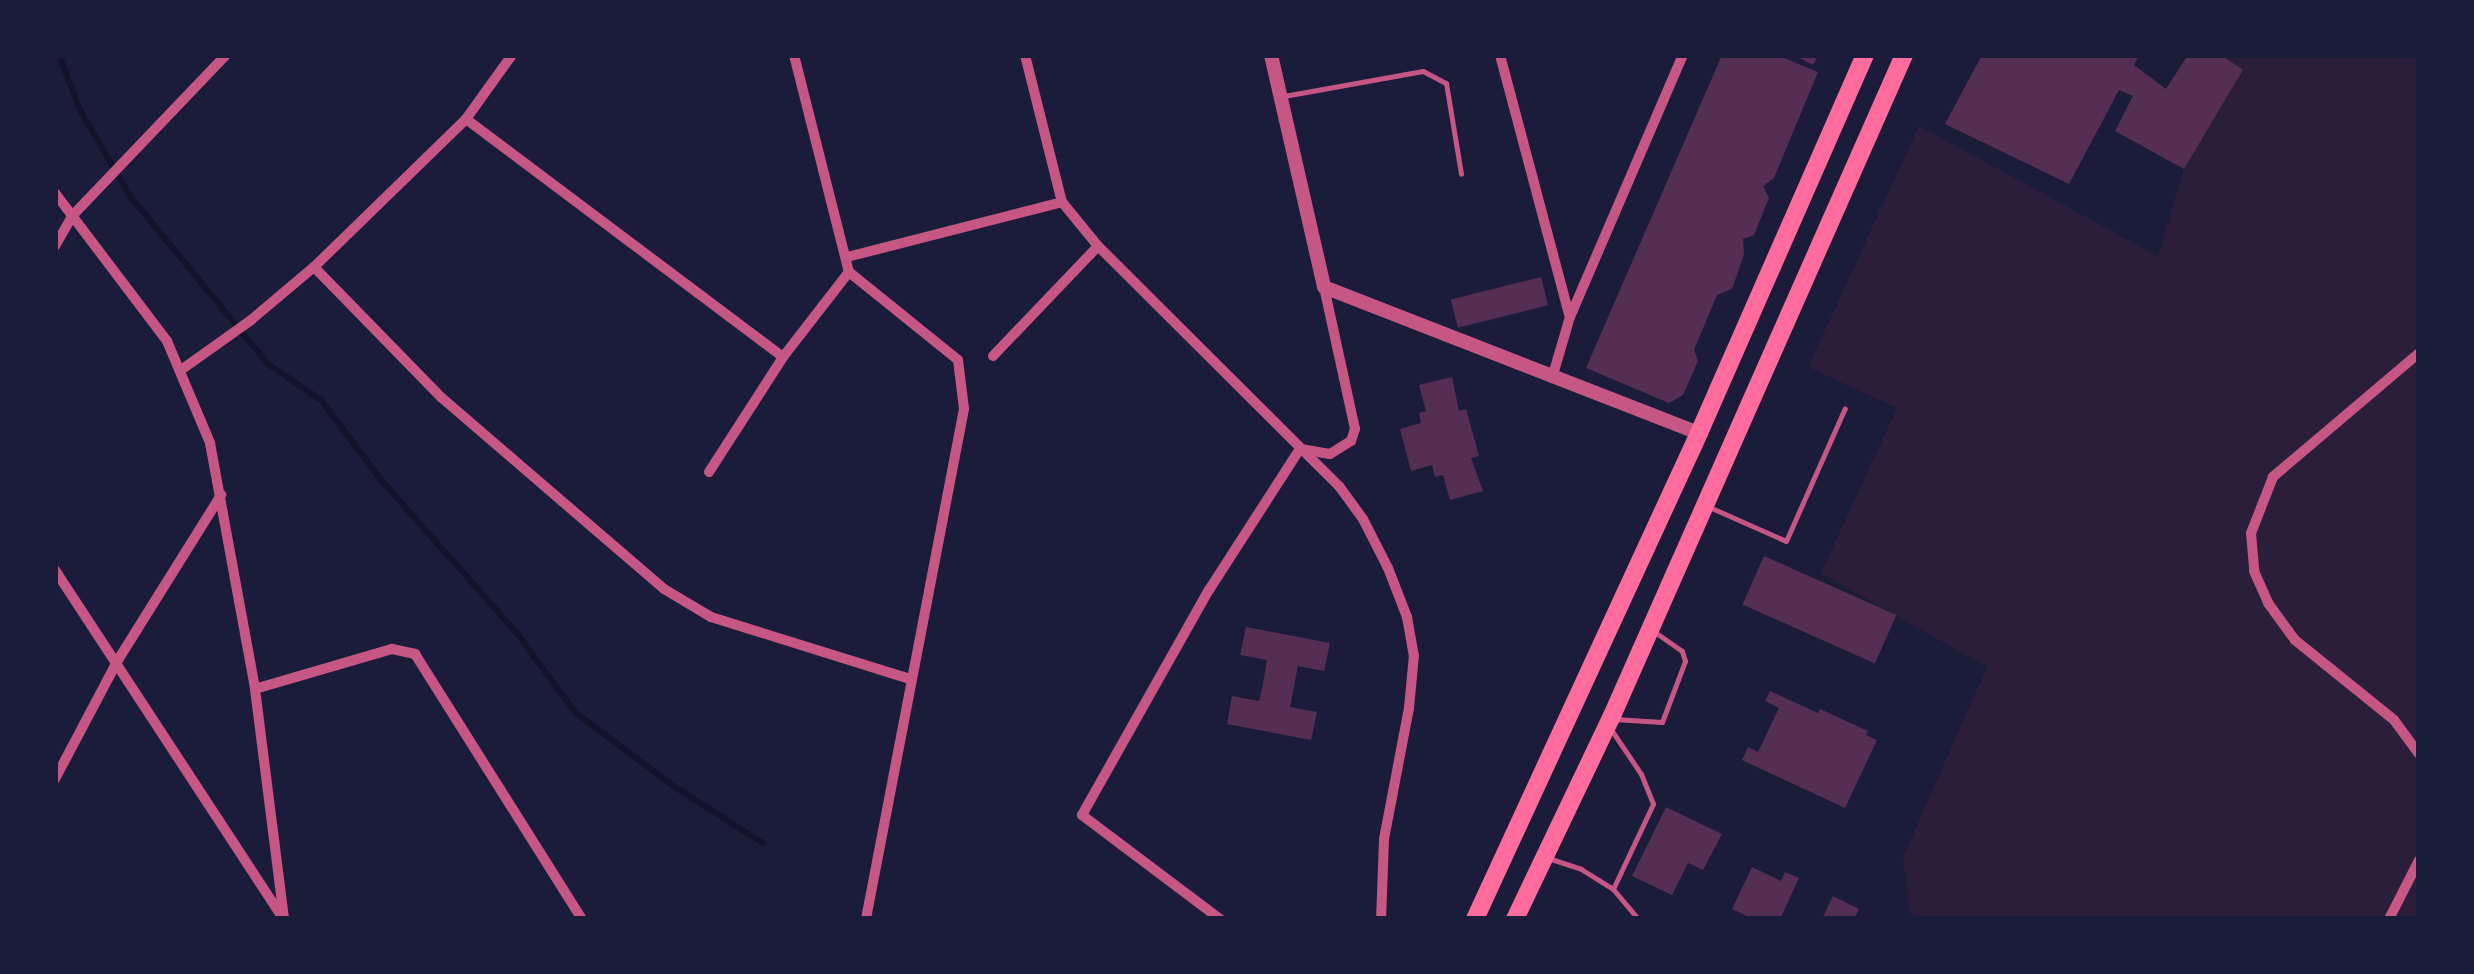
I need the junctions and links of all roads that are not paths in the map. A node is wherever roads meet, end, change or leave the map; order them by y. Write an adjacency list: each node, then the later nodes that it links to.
1 (226, 55): 15 (street)
2 (512, 55): 11 (street)
3 (794, 55): 18 (street)
4 (1026, 55): 14 (street)
5 (1271, 55): 10 (street)
6 (1500, 55): 22 (street)
7 (1682, 55): 22 (street)
8 (1865, 55): 29 (highway)
9 (1904, 55): 33 (highway)
10 (1281, 96): 12 (lane); 21 (street)
11 (466, 120): 19 (street); 24 (street)
12 (1462, 174)
13 (55, 193): 15 (street)
14 (1062, 202): 17 (street); 18 (street)
15 (73, 216): 16 (street); 26 (street)
16 (55, 246)
17 (1098, 246): 25 (street); 30 (street)
18 (847, 256): 20 (street)
19 (314, 267): 26 (street); 37 (street)
20 (849, 272): 24 (street); 37 (street)
21 (1324, 287): 27 (street); 30 (street)
22 (1570, 317): 27 (street)
23 (2419, 353): 40 (street)
24 (783, 356): 31 (street)
25 (993, 356)
26 (182, 370): 32 (street)
27 (1552, 378): 29 (street)
28 (1846, 408): 33 (lane)
29 (1699, 434): 51 (highway)
30 (1300, 449): 49 (street); 50 (street)
31 (709, 472)
32 (222, 494): 36 (street); 38 (street)
33 (1704, 505): 35 (highway)
34 (55, 570): 36 (street)
35 (1650, 629): 39 (highway); 39 (lane)
36 (118, 660): 41 (street); 46 (street)
37 (910, 679): 48 (street)
38 (255, 689): 46 (street); 47 (street)
39 (1609, 722): 42 (highway); 44 (lane)
40 (2419, 754)
41 (55, 779)
42 (1545, 857): 44 (lane); 45 (highway)
43 (2419, 860): 53 (street)
44 (1613, 888): 52 (lane)
45 (1522, 917)
46 (284, 919)
47 (582, 919)
48 (866, 919)
49 (1220, 919)
50 (1381, 919)
51 (1475, 919)
52 (1638, 919)
53 (2388, 919)

